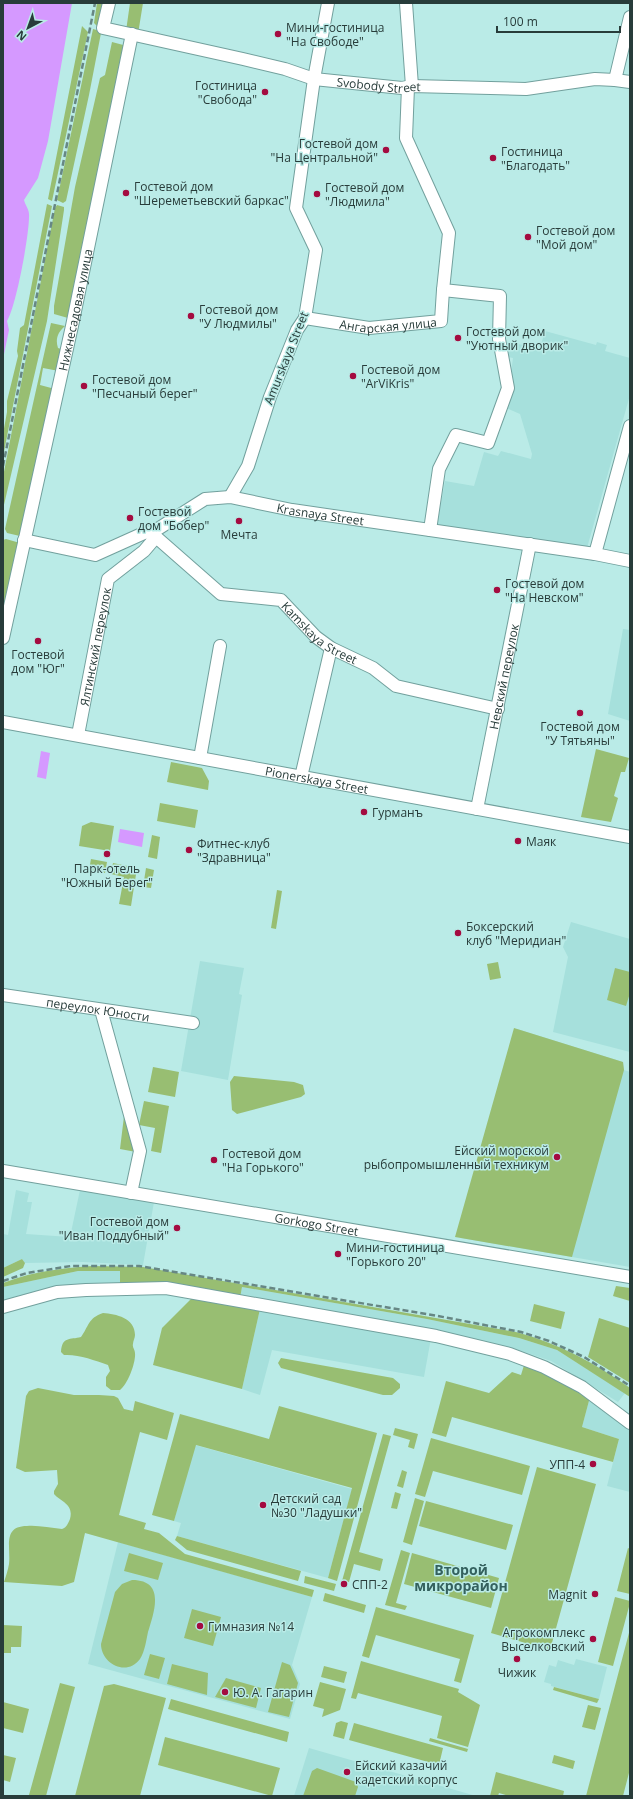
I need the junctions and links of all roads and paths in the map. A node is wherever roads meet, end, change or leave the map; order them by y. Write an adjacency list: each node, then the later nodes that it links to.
1 (109, 3): 5 (street)
2 (328, 3): 6 (street, Amurskaya Street)
3 (406, 3): 9 (street)
4 (630, 18): 7 (street)
5 (132, 34): 6 (street, Svobody Street); 16 (street, Нижнесадовая улица)
6 (314, 79): 9 (street, Svobody Street); 11 (street, Amurskaya Street)
7 (614, 80): 8 (street, Svobody Street); 9 (street, Svobody Street)
8 (630, 82)
9 (410, 87): 10 (street)
10 (443, 290): 11 (street, Ангарская улица); 14 (street)
11 (305, 318): 13 (street, Amurskaya Street)
12 (630, 426): 18 (street)
13 (230, 497): 14 (street, Krasnaya Street); 15 (street, Krasnaya Street)
14 (430, 530): 17 (street, Krasnaya Street)
15 (154, 535): 16 (street, Krasnaya Street); 22 (street, Kamskaya Street); 25 (street, Ялтинский переулок)
16 (24, 540): 20 (street, Нижнесадовая улица)
17 (530, 544): 18 (street, Krasnaya Street); 23 (street, Невский переулок)
18 (595, 554): 19 (street, Krasnaya Street)
19 (630, 561)
20 (3, 638)
21 (220, 646): 26 (street)
22 (331, 648): 23 (street, Kamskaya Street); 27 (street)
23 (498, 709): 28 (street, Невский переулок)
24 (3, 722): 25 (street, Pionerskaya Street)
25 (78, 735): 26 (street, Pionerskaya Street)
26 (200, 758): 27 (street, Pionerskaya Street)
27 (301, 777): 28 (street, Pionerskaya Street)
28 (477, 809): 29 (street, Pionerskaya Street)
29 (630, 837)
30 (3, 995): 31 (street, переулок Юности)
31 (101, 1010): 32 (street, переулок Юности); 34 (street)
32 (193, 1023)
33 (3, 1171): 34 (street, Gorkogo Street)
34 (131, 1193): 35 (street, Gorkogo Street)
35 (630, 1277)
36 (3, 1306): 37 (street)
37 (630, 1423)

